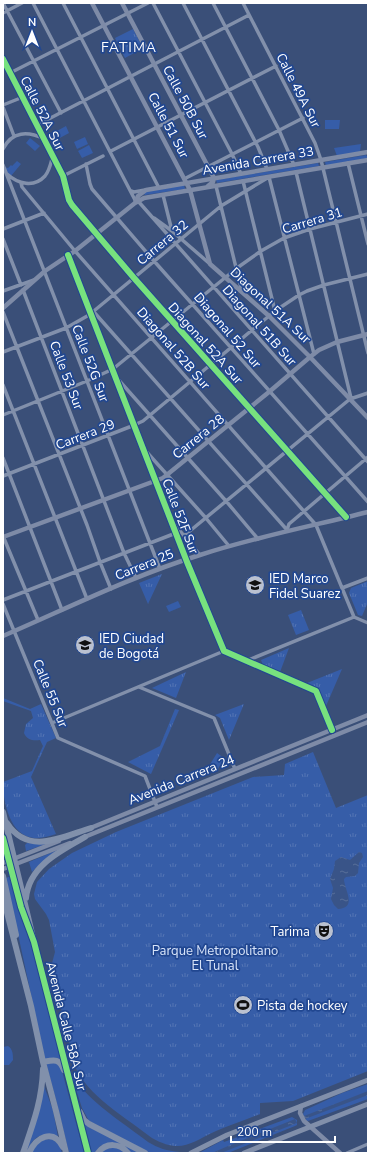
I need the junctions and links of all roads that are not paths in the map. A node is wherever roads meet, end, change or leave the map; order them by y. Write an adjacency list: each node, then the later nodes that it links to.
1 (3, 3): 12 (street)
2 (22, 3): 12 (street)
3 (33, 3): 20 (street, Diagonal 51B Sur)
4 (63, 3): 18 (street)
5 (92, 3): 16 (main road, Calle 51 Sur)
6 (122, 3): 14 (main road, Calle 50B Sur)
7 (148, 3): 14 (street)
8 (153, 3): 21 (street)
9 (183, 3): 19 (street)
10 (213, 3): 17 (street)
11 (243, 3): 15 (street, Calle 49A Sur)
12 (7, 11): 13 (street); 23 (street)
13 (3, 13)
14 (128, 13): 16 (street); 24 (main road, Calle 50B Sur)
15 (249, 15): 17 (street); 25 (street, Calle 49A Sur)
16 (104, 25): 18 (street); 27 (main road, Calle 51 Sur)
17 (226, 28): 19 (street); 28 (street)
18 (81, 37): 20 (street); 29 (street)
19 (202, 40): 21 (street); 30 (street)
20 (58, 49): 23 (street); 32 (street, Diagonal 51B Sur)
21 (179, 52): 24 (street); 33 (street)
22 (3, 59): 26 (street, Calle 52A Sur)
23 (34, 62): 26 (street); 35 (street)
24 (154, 64): 27 (street); 36 (main road, Calle 50B Sur)
25 (276, 66): 28 (street); 37 (street, Calle 49A Sur)
26 (10, 74): 31 (street, Calle 52A Sur)
27 (131, 77): 29 (street); 39 (main road, Calle 51 Sur)
28 (252, 78): 30 (street); 40 (street)
29 (108, 89): 32 (street); 43 (street)
30 (229, 90): 33 (street); 44 (street)
31 (23, 97): 34 (street); 38 (street, Calle 52A Sur)
32 (84, 101): 35 (street); 46 (street, Diagonal 51B Sur)
33 (205, 102): 36 (street); 48 (street)
34 (3, 106): 41 (street)
35 (61, 113): 38 (street)
36 (181, 115): 39 (street); 57 (main road, Calle 50B Sur)
37 (303, 118): 40 (street); 51 (street, Calle 49A Sur)
38 (38, 125): 42 (street, Calle 52A Sur)
39 (157, 127): 43 (street); 66 (main road, Calle 51 Sur)
40 (279, 130): 44 (street); 55 (street)
41 (14, 136): 42 (street); 45 (street)
42 (45, 139): 49 (street, Calle 52A Sur)
43 (134, 139): 46 (street); 71 (street)
44 (256, 142): 48 (street); 59 (street)
45 (3, 148)
46 (111, 151): 75 (street, Diagonal 51B Sur)
47 (368, 153): 51 (main road, Avenida Carrera 33)
48 (232, 154): 57 (street); 62 (street)
49 (53, 155): 63 (street, Calle 52A Sur); 68 (street)
50 (102, 156): 54 (street)
51 (321, 160): 55 (main road, Avenida Carrera 33); 58 (street, Calle 49A Sur)
52 (368, 160): 53 (main road, Avenida Carrera 33)
53 (348, 163): 58 (main road, Avenida Carrera 33); 82 (street)
54 (86, 164): 63 (street); 83 (street, Diagonal 52 Sur)
55 (294, 165): 59 (main road, Avenida Carrera 33)
56 (3, 167): 61 (street, Calle 52G Sur)
57 (208, 167): 65 (main road, Calle 50B Sur); 66 (street)
58 (323, 168): 60 (main road, Avenida Carrera 33); 85 (street, Calle 49A Sur)
59 (267, 169): 62 (main road, Avenida Carrera 33)
60 (296, 172): 64 (main road, Avenida Carrera 33); 88 (street)
61 (6, 173): 68 (street); 84 (street, Calle 52G Sur)
62 (241, 174): 65 (main road, Avenida Carrera 33)
63 (64, 176): 90 (street, Diagonal 52A Sur)
64 (269, 177): 67 (main road, Avenida Carrera 33); 74 (street, Carrera 32); 91 (street)
65 (214, 178): 66 (main road, Avenida Carrera 33); 70 (main road)
66 (185, 181): 71 (main road, Avenida Carrera 33); 73 (main road, Calle 51 Sur)
67 (243, 181): 69 (main road, Avenida Carrera 33); 74 (street)
68 (21, 183): 79 (street, Diagonal 52B Sur)
69 (216, 186): 70 (main road, Avenida Carrera 33); 78 (street)
70 (207, 187): 73 (main road, Avenida Carrera 33)
71 (159, 188): 72 (main road, Avenida Carrera 33)
72 (146, 190): 75 (street); 77 (main road, Avenida Carrera 33)
73 (190, 190): 76 (main road, Avenida Carrera 33); 86 (main road, Calle 51 Sur)
74 (245, 190): 78 (street, Carrera 32); 97 (street)
75 (130, 191): 77 (street, Diagonal 51B Sur)
76 (163, 195): 77 (main road, Avenida Carrera 33); 89 (street)
77 (136, 202): 81 (street, Diagonal 51B Sur); 83 (main road, Avenida Carrera 33)
78 (221, 206): 86 (street, Carrera 32); 101 (street)
79 (44, 213): 84 (street); 96 (street, Diagonal 52B Sur)
80 (368, 214): 82 (street, Carrera 31)
81 (151, 216): 89 (street, Diagonal 51A Sur); 94 (street, Diagonal 51B Sur)
82 (361, 216): 85 (street, Carrera 31); 95 (street)
83 (116, 217): 90 (main road, Avenida Carrera 33); 99 (street, Diagonal 52 Sur)
84 (24, 221): 87 (street); 102 (street, Calle 52G Sur)
85 (336, 222): 88 (street, Carrera 31); 106 (street, Calle 49A Sur)
86 (199, 224): 92 (street, Carrera 32); 100 (main road, Calle 51 Sur)
87 (3, 229)
88 (310, 229): 91 (street, Carrera 31); 109 (street)
89 (172, 231): 92 (street, Diagonal 51A Sur)
90 (96, 234): 96 (main road, Avenida Carrera 33); 105 (street, Diagonal 52A Sur)
91 (284, 238): 97 (street, Carrera 31); 114 (street)
92 (181, 239): 94 (street, Carrera 32); 100 (street, Diagonal 51A Sur)
93 (3, 240): 108 (street)
94 (175, 244): 99 (street, Carrera 32); 110 (street, Diagonal 51B Sur)
95 (368, 244)
96 (75, 251): 98 (main road, Avenida Carrera 33); 115 (street, Diagonal 52B Sur)
97 (260, 251): 101 (street, Carrera 31); 118 (street)
98 (68, 256): 102 (main road, Avenida Carrera 33); 120 (main road, Calle 52F Sur)
99 (154, 261): 105 (street, Carrera 32); 116 (street, Diagonal 52 Sur)
100 (210, 264): 104 (main road, Diagonal 51A Sur)
101 (237, 268): 104 (street, Carrera 31); 113 (street)
102 (44, 272): 107 (main road, Avenida Carrera 33); 123 (street, Calle 52G Sur)
103 (368, 274): 106 (street, Carrera 29)
104 (225, 277): 110 (street, Carrera 31); 113 (main road, Diagonal 51A Sur)
105 (134, 278): 115 (street, Carrera 32); 122 (street, Diagonal 52A Sur)
106 (350, 279): 109 (street, Carrera 29); 125 (street, Calle 49A Sur)
107 (35, 280): 108 (street); 111 (main road, Avenida Carrera 33)
108 (21, 285): 112 (street)
109 (324, 285): 114 (street, Carrera 29); 128 (street)
110 (213, 287): 116 (street, Carrera 31); 124 (street, Diagonal 51B Sur)
111 (23, 290): 117 (main road, Avenida Carrera 33); 126 (street, Calle 53 Sur)
112 (3, 291)
113 (242, 292): 121 (main road, Diagonal 51A Sur)
114 (299, 294): 118 (street, Carrera 29); 134 (street)
115 (114, 295): 120 (street, Carrera 32); 127 (street, Diagonal 52B Sur)
116 (193, 304): 122 (street, Carrera 31); 130 (street, Diagonal 52 Sur)
117 (3, 308)
118 (275, 311): 121 (street, Carrera 29)
119 (3, 312): 129 (street)
120 (92, 313): 123 (street, Carrera 32); 133 (street); 136 (main road, Calle 52F Sur)
121 (269, 316): 124 (street, Carrera 29); 134 (main road, Diagonal 51A Sur)
122 (173, 321): 127 (street, Carrera 31); 135 (street, Diagonal 52A Sur)
123 (66, 328): 126 (street, Carrera 32); 139 (street, Calle 52G Sur)
124 (252, 330): 130 (street, Carrera 29); 137 (street, Diagonal 51B Sur)
125 (366, 334): 128 (main road, Carrera 28); 132 (street, Calle 49A Sur)
126 (41, 337): 129 (street, Carrera 32); 142 (street, Calle 53 Sur)
127 (152, 338): 133 (street, Carrera 31); 140 (street, Diagonal 52B Sur)
128 (338, 342): 134 (main road, Carrera 28); 146 (street)
129 (17, 347): 131 (street, Carrera 32); 147 (street)
130 (232, 348): 135 (street, Carrera 29); 143 (street, Diagonal 52 Sur)
131 (3, 352)
132 (368, 353)
133 (132, 354): 136 (street, Carrera 31); 145 (street)
134 (312, 355): 137 (main road, Carrera 28); 146 (main road, Diagonal 51A Sur)
135 (211, 364): 140 (street, Carrera 29); 148 (street, Diagonal 52A Sur)
136 (113, 369): 138 (main road, Calle 52F Sur); 139 (street, Carrera 31)
137 (290, 374): 143 (main road, Carrera 28); 152 (street, Diagonal 51B Sur)
138 (115, 376): 151 (street); 154 (main road, Calle 52F Sur)
139 (87, 381): 142 (street, Carrera 31); 157 (street, Calle 52G Sur)
140 (190, 382): 145 (street, Carrera 29); 155 (street, Diagonal 52B Sur)
141 (3, 385): 149 (street)
142 (62, 391): 147 (street, Carrera 31); 159 (street, Calle 53 Sur)
143 (269, 392): 148 (main road, Carrera 28); 156 (street, Diagonal 52 Sur)
144 (368, 393): 146 (street)
145 (170, 398): 151 (street, Carrera 29); 158 (street)
146 (350, 398): 152 (street); 153 (main road, Diagonal 51A Sur)
147 (38, 401): 149 (street, Carrera 31); 162 (street)
148 (249, 408): 155 (main road, Carrera 28); 161 (street, Diagonal 52A Sur)
149 (13, 411): 150 (street, Carrera 31); 166 (street)
150 (3, 415)
151 (150, 415): 154 (street, Carrera 29); 164 (street)
152 (328, 416): 156 (street); 165 (street, Diagonal 51B Sur)
153 (368, 418)
154 (135, 425): 157 (street, Carrera 29); 160 (main road, Calle 52F Sur)
155 (228, 425): 158 (main road, Carrera 28); 167 (street, Diagonal 52B Sur)
156 (308, 433): 161 (street); 171 (street, Diagonal 52 Sur)
157 (108, 436): 159 (street, Carrera 29); 174 (street, Calle 52G Sur)
158 (208, 441): 164 (main road, Carrera 28); 173 (street)
159 (83, 445): 162 (street, Carrera 29); 176 (street, Calle 53 Sur)
160 (143, 447): 169 (street); 172 (main road, Calle 52F Sur)
161 (287, 450): 167 (street); 175 (street, Diagonal 52A Sur)
162 (59, 455): 166 (street, Carrera 29); 179 (street)
163 (3, 458): 168 (street)
164 (188, 458): 169 (main road, Carrera 28); 177 (street)
165 (367, 460): 171 (street)
166 (34, 464): 168 (street, Carrera 29); 184 (street)
167 (266, 468): 173 (street); 180 (street, Diagonal 52B Sur)
168 (9, 474): 170 (street, Carrera 29); 189 (street)
169 (167, 475): 172 (main road, Carrera 28); 182 (street)
170 (3, 476)
171 (346, 476): 175 (street); 178 (street, Diagonal 52 Sur)
172 (156, 481): 174 (main road, Carrera 28); 185 (main road, Calle 52F Sur)
173 (246, 484): 177 (street); 188 (street)
174 (129, 490): 176 (main road, Carrera 28); 195 (street, Calle 52G Sur)
175 (325, 494): 180 (street); 183 (street, Diagonal 52A Sur)
176 (104, 499): 179 (main road, Carrera 28); 197 (street, Calle 53 Sur)
177 (226, 501): 182 (street); 194 (street)
178 (368, 502)
179 (80, 508): 184 (main road, Carrera 28); 200 (street)
180 (304, 511): 186 (street); 187 (street, Diagonal 52B Sur)
181 (368, 512): 183 (main road, Carrera 25)
182 (205, 517): 192 (street); 196 (street)
183 (346, 517): 187 (main road, Carrera 25)
184 (54, 518): 189 (main road, Carrera 28); 202 (street)
185 (170, 518): 191 (main road, Calle 52F Sur); 192 (street)
186 (289, 524): 188 (street); 190 (street)
187 (316, 525): 190 (main road, Carrera 25); 206 (street, Diagonal 52B Sur)
188 (283, 526): 190 (street)
189 (30, 527): 193 (main road, Carrera 28); 205 (street)
190 (287, 531): 194 (main road, Carrera 25)
191 (176, 533): 195 (street); 199 (main road, Calle 52F Sur)
192 (184, 535): 198 (street)
193 (3, 536): 208 (street)
194 (258, 539): 196 (main road, Carrera 25)
195 (150, 543): 197 (street); 201 (street, Calle 52G Sur)
196 (229, 546): 198 (main road, Carrera 25)
197 (124, 553): 200 (street); 203 (street, Calle 53 Sur)
198 (200, 555): 199 (main road, Carrera 25)
199 (186, 559): 201 (main road, Carrera 25); 218 (street, Calle 52F Sur)
200 (100, 562): 202 (street); 207 (street)
201 (160, 569): 203 (main road, Carrera 25)
202 (76, 572): 205 (street); 209 (street)
203 (136, 578): 207 (main road, Carrera 25)
204 (368, 578): 206 (street)
205 (51, 581): 208 (street); 212 (street)
206 (342, 588): 213 (street, Diagonal 52B Sur)
207 (111, 589): 209 (main road, Carrera 25)
208 (26, 591): 210 (street); 214 (street)
209 (87, 599): 212 (main road, Carrera 25)
210 (3, 600)
211 (3, 604): 216 (street, Calle 55 Sur)
212 (62, 610): 214 (main road, Carrera 25)
213 (354, 617): 215 (street); 219 (street)
214 (38, 620): 216 (main road, Carrera 25)
215 (368, 623)
216 (14, 631): 217 (main road, Carrera 25); 223 (street, Calle 55 Sur)
217 (3, 636)
218 (224, 651): 219 (street); 220 (street)
219 (246, 661): 224 (street)
220 (139, 687): 223 (street); 225 (street)
221 (368, 715): 224 (main road, Avenida Carrera 24)
222 (368, 722): 227 (main road, Avenida Carrera 24)
223 (52, 723): 226 (street, Calle 55 Sur)
224 (332, 730): 225 (main road, Avenida Carrera 24)
225 (235, 769): 226 (main road, Avenida Carrera 24)
226 (155, 802): 227 (street, Calle 55 Sur); 229 (main road, Avenida Carrera 24)
227 (157, 807): 230 (main road, Avenida Carrera 24)
228 (4, 814): 229 (highway); 232 (highway)
229 (91, 828): 232 (main road, Avenida Carrera 24)
230 (85, 837): 232 (main road, Avenida Carrera 24); 236 (highway)
231 (3, 838): 232 (highway)
232 (10, 863): 233 (main road, Avenida Carrera 24); 236 (highway, Avenida Calle 58A Sur); 237 (highway)
233 (3, 869)
234 (3, 876): 238 (highway)
235 (3, 897): 238 (highway)
236 (26, 905): 237 (highway, Avenida Calle 58A Sur)
237 (34, 942): 241 (highway, Avenida Calle 58A Sur)
238 (22, 968): 239 (highway)
239 (43, 1062): 241 (highway); 247 (highway); 249 (highway)
240 (368, 1080): 244 (main road)
241 (70, 1083): 242 (highway, Avenida Calle 58A Sur)
242 (75, 1102): 250 (highway, Avenida Calle 58A Sur); 253 (highway)
243 (368, 1104): 245 (main road)
244 (302, 1106): 245 (main road); 254 (main road)
245 (311, 1127): 255 (main road); 256 (main road)
246 (368, 1144): 257 (street)
247 (23, 1153)
248 (29, 1153): 249 (highway)
249 (66, 1153)
250 (88, 1153)
251 (98, 1153): 252 (highway)
252 (128, 1153)
253 (145, 1153)
254 (191, 1153)
255 (244, 1153)
256 (340, 1153)
257 (347, 1153)

